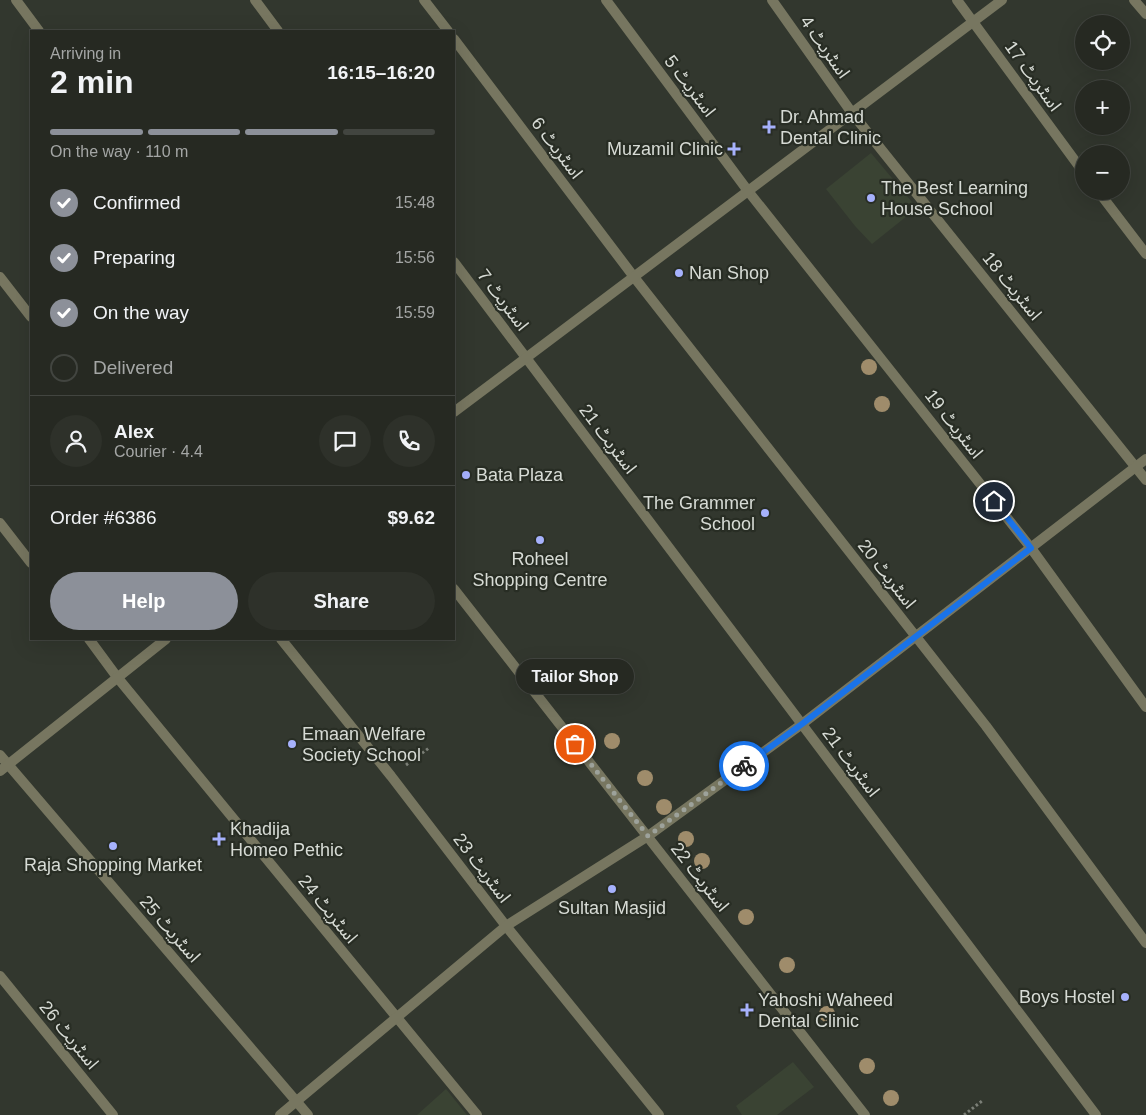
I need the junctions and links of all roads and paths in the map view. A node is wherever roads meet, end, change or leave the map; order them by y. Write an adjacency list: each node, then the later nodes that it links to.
1 (16, 0): 11 (street)
2 (255, 0): 12 (street)
3 (424, 0): 13 (street)
4 (606, 0): 17 (street, اسٹریٹ 5)
5 (772, 0): 15 (street, اسٹریٹ 4)
6 (957, 0): 10 (street, اسٹریٹ 17)
7 (1002, 0): 10 (street)
8 (1134, 0): 9 (street)
9 (1146, 14)
10 (974, 22): 15 (street); 16 (street, اسٹریٹ 17)
11 (38, 30)
12 (277, 30)
13 (447, 30)
14 (455, 40): 22 (street, اسٹریٹ 6)
15 (852, 113): 17 (street); 27 (street, اسٹریٹ 18)
16 (1075, 160)
17 (748, 191): 22 (street); 30 (street, اسٹریٹ 19)
18 (1105, 200): 19 (street)
19 (1146, 254)
20 (455, 263): 24 (street, اسٹریٹ 7)
21 (0, 277): 23 (street)
22 (634, 277): 24 (street); 33 (street, اسٹریٹ 20)
23 (30, 316)
24 (526, 358): 25 (street); 39 (street, اسٹریٹ 21)
25 (455, 411)
26 (1146, 459): 27 (street)
27 (1136, 467): 28 (street, اسٹریٹ 18); 30 (street)
28 (1146, 480)
29 (0, 523): 31 (street)
30 (1031, 548): 33 (street); 38 (street, اسٹریٹ 19)
31 (30, 562)
32 (455, 591): 44 (street, اسٹریٹ 22)
33 (915, 637): 39 (street); 46 (street, اسٹریٹ 20)
34 (90, 640): 37 (street, اسٹریٹ 24)
35 (165, 640): 37 (street)
36 (282, 640): 43 (street, اسٹریٹ 23)
37 (117, 678): 42 (street); 48 (street, اسٹریٹ 24)
38 (1146, 707)
39 (802, 724): 44 (street); 58 (street, اسٹریٹ 21)
40 (428, 748): 43 (path)
41 (0, 755): 42 (street, اسٹریٹ 25)
42 (4, 768): 49 (street, اسٹریٹ 25)
43 (391, 776): 45 (street, اسٹریٹ 23)
44 (648, 836): 45 (street); 56 (street, اسٹریٹ 22)
45 (506, 926): 48 (street); 55 (street, اسٹریٹ 23)
46 (1146, 943)
47 (0, 976): 51 (street, اسٹریٹ 26)
48 (396, 1017): 49 (street); 54 (street, اسٹریٹ 24)
49 (296, 1101): 52 (street); 53 (street, اسٹریٹ 25)
50 (982, 1101): 57 (path)
51 (112, 1115)
52 (280, 1115)
53 (308, 1115)
54 (477, 1115)
55 (659, 1115)
56 (865, 1115)
57 (964, 1115)
58 (1096, 1115)

